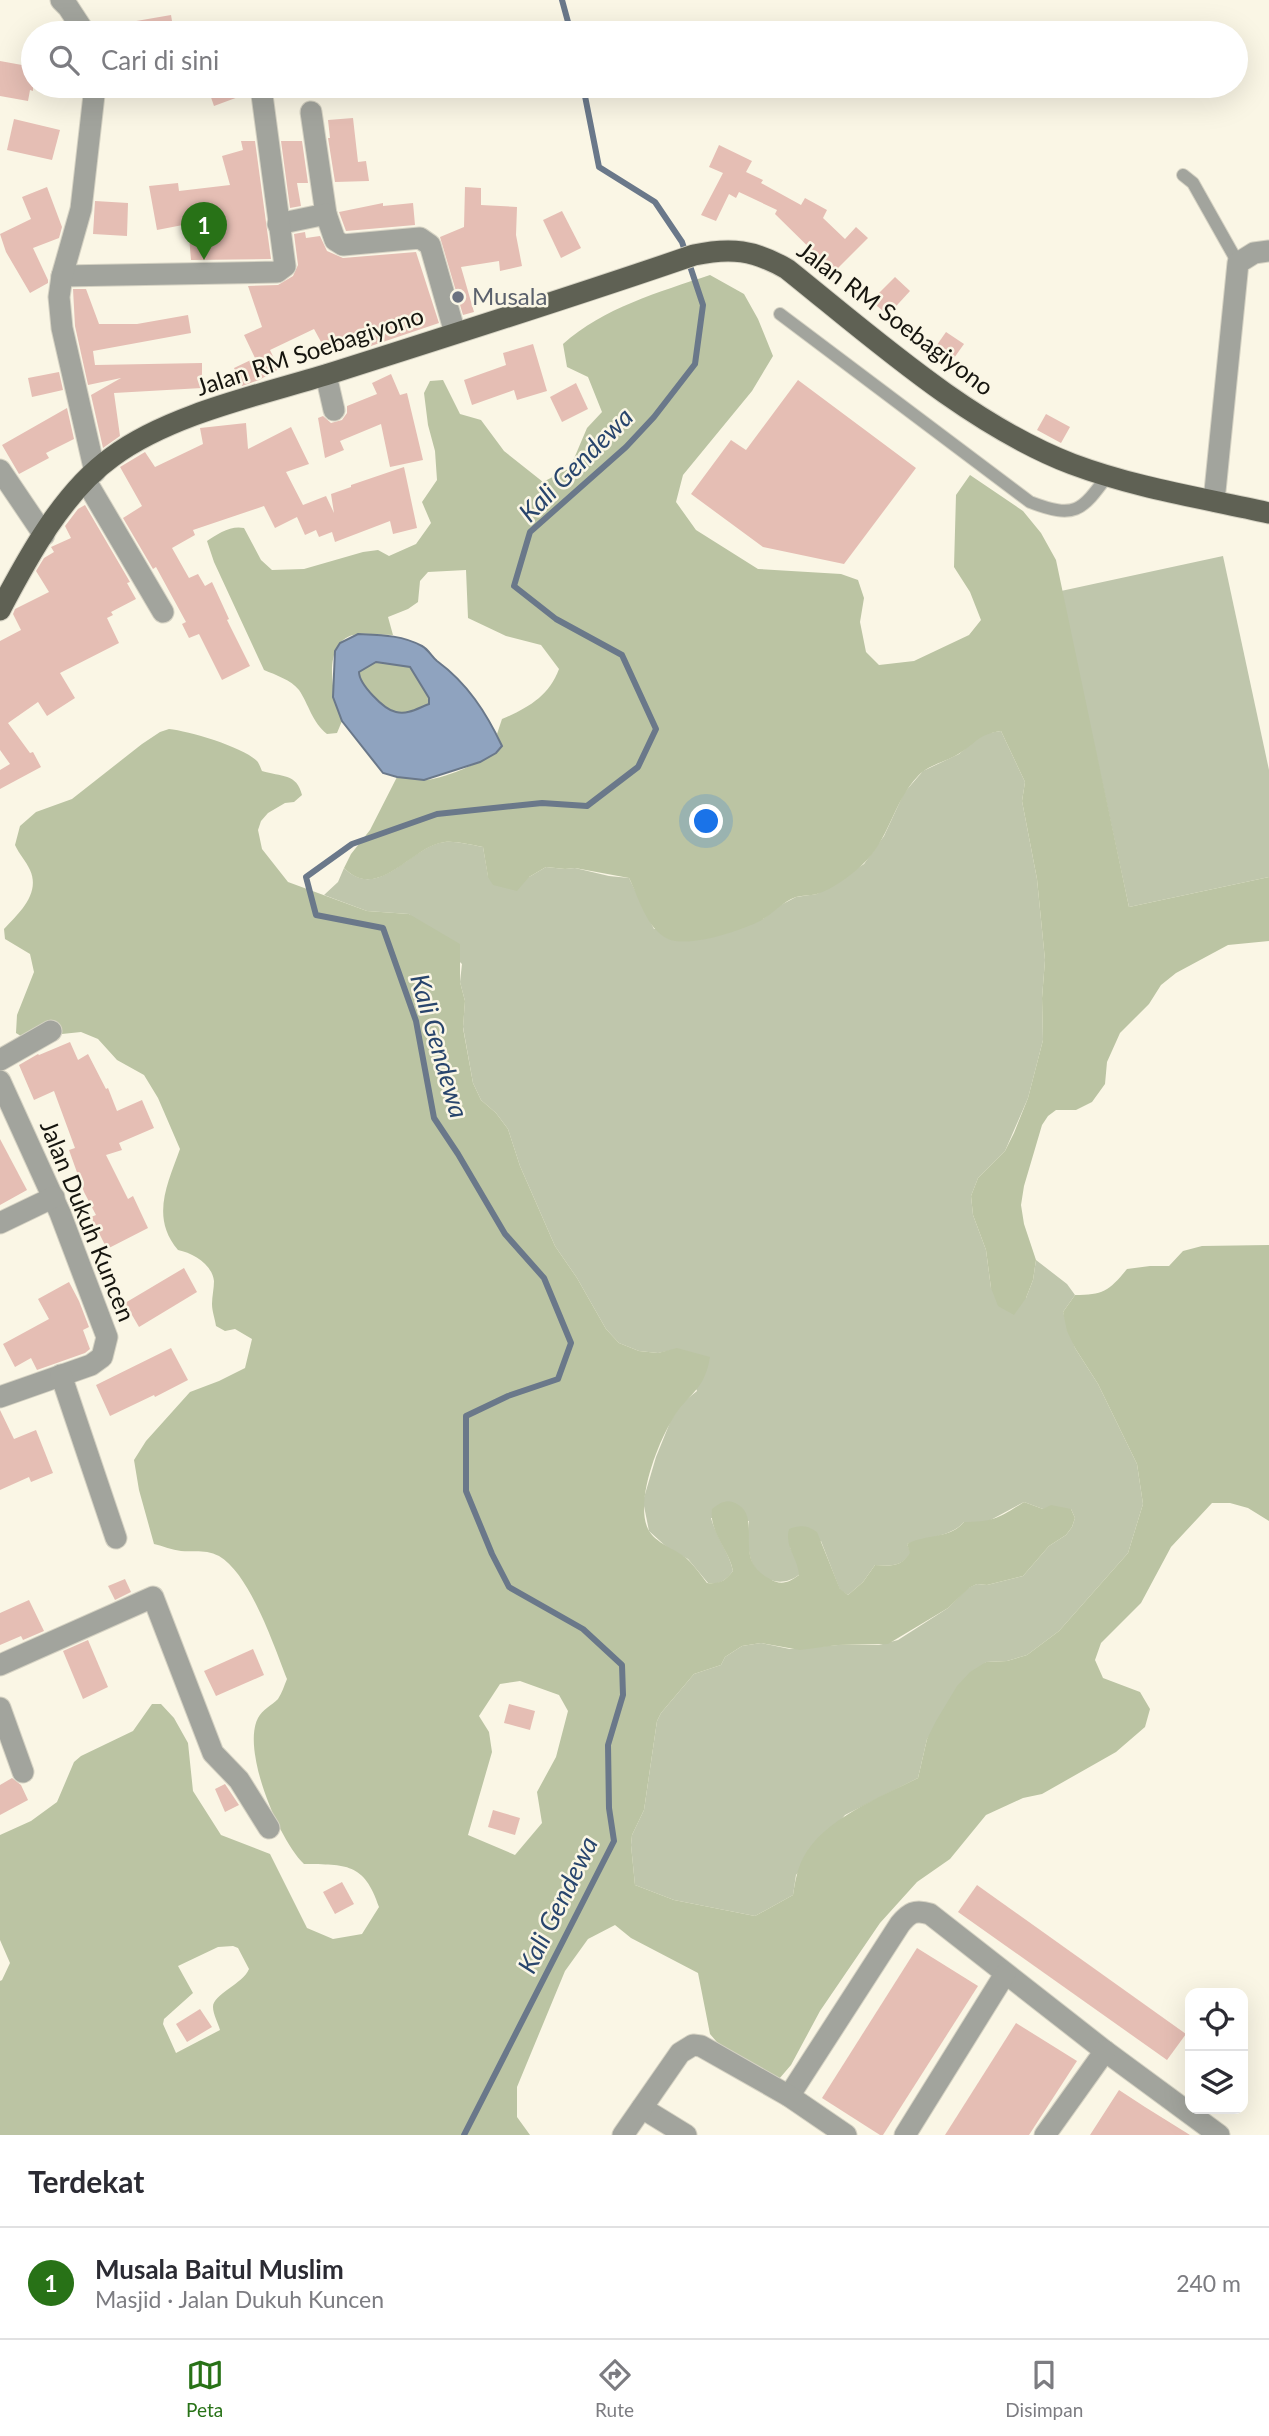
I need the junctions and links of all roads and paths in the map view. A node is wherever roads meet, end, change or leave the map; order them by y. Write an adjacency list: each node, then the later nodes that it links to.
1 (61, 0): 2 (street)
2 (77, 21)
3 (93, 98): 11 (street)
4 (262, 98): 8 (street)
5 (311, 112): 7 (street)
6 (1183, 175): 10 (lane)
7 (326, 214): 8 (street); 13 (street)
8 (278, 224): 11 (street)
9 (1269, 251): 10 (street)
10 (1238, 263): 19 (street)
11 (62, 276): 18 (street)
12 (780, 314): 17 (lane)
13 (455, 333): 14 (main road, Jalan RM Soebagiyono); 17 (main road, Jalan RM Soebagiyono)
14 (326, 375): 15 (street); 18 (main road, Jalan RM Soebagiyono)
15 (334, 410)
16 (0, 470): 21 (street)
17 (1108, 475): 19 (main road, Jalan RM Soebagiyono)
18 (90, 476): 21 (main road, Jalan RM Soebagiyono); 23 (street)
19 (1214, 501): 20 (main road, Jalan RM Soebagiyono)
20 (1268, 516)
21 (44, 535): 22 (main road, Jalan RM Soebagiyono)
22 (0, 610)
23 (163, 612)
24 (51, 1031): 25 (street)
25 (0, 1060)
26 (0, 1081): 27 (street, Jalan Dukuh Kuncen)
27 (54, 1197): 28 (street); 29 (street, Jalan Dukuh Kuncen)
28 (0, 1223)
29 (61, 1375): 30 (street, Jalan Dukuh Kuncen); 31 (street)
30 (0, 1397)
31 (116, 1538)
32 (0, 1665): 35 (street)
33 (0, 1708): 34 (street)
34 (23, 1772)
35 (269, 1828)
36 (1005, 1974): 37 (street); 38 (street); 44 (street)
37 (1105, 2051): 40 (street); 45 (street)
38 (789, 2096): 39 (street); 43 (street)
39 (642, 2108): 41 (street); 42 (street)
40 (1205, 2131)
41 (623, 2135)
42 (686, 2135)
43 (846, 2135)
44 (905, 2135)
45 (1045, 2135)

